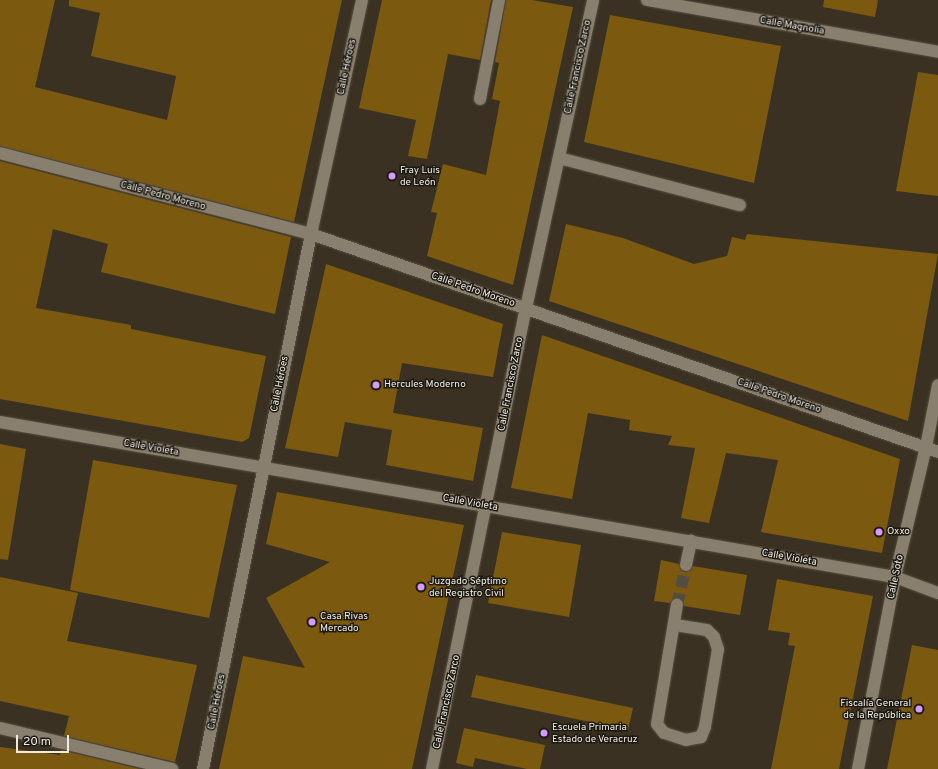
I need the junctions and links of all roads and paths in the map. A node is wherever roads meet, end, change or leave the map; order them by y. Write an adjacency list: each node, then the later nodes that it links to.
1 (362, 0): 10 (street, Calle Héroes)
2 (499, 0): 6 (street)
3 (593, 0): 8 (street, Calle Francisco Zarco)
4 (647, 0): 5 (street, Calle Magnolia)
5 (938, 52)
6 (480, 99)
7 (0, 153): 10 (street, Calle Pedro Moreno)
8 (559, 158): 9 (street); 11 (street, Calle Francisco Zarco)
9 (740, 206)
10 (310, 234): 11 (street, Calle Pedro Moreno); 16 (street, Calle Héroes)
11 (526, 308): 14 (street, Calle Pedro Moreno); 17 (street, Calle Francisco Zarco)
12 (938, 385): 14 (street, Calle Soto)
13 (0, 422): 16 (street, Calle Violeta)
14 (926, 447): 15 (street, Calle Pedro Moreno); 20 (street, Calle Soto)
15 (938, 452)
16 (263, 468): 17 (street, Calle Violeta); 26 (street, Calle Héroes)
17 (488, 506): 18 (street, Calle Violeta); 27 (street, Calle Francisco Zarco)
18 (690, 541): 19 (street); 20 (street, Calle Violeta)
19 (686, 565)
20 (895, 577): 21 (street, Calle Violeta); 28 (street, Calle Soto)
21 (938, 593)
22 (677, 605): 23 (street)
23 (675, 625): 23 (street)
24 (0, 728): 25 (street)
25 (172, 769)
26 (203, 769)
27 (432, 769)
28 (858, 769)

